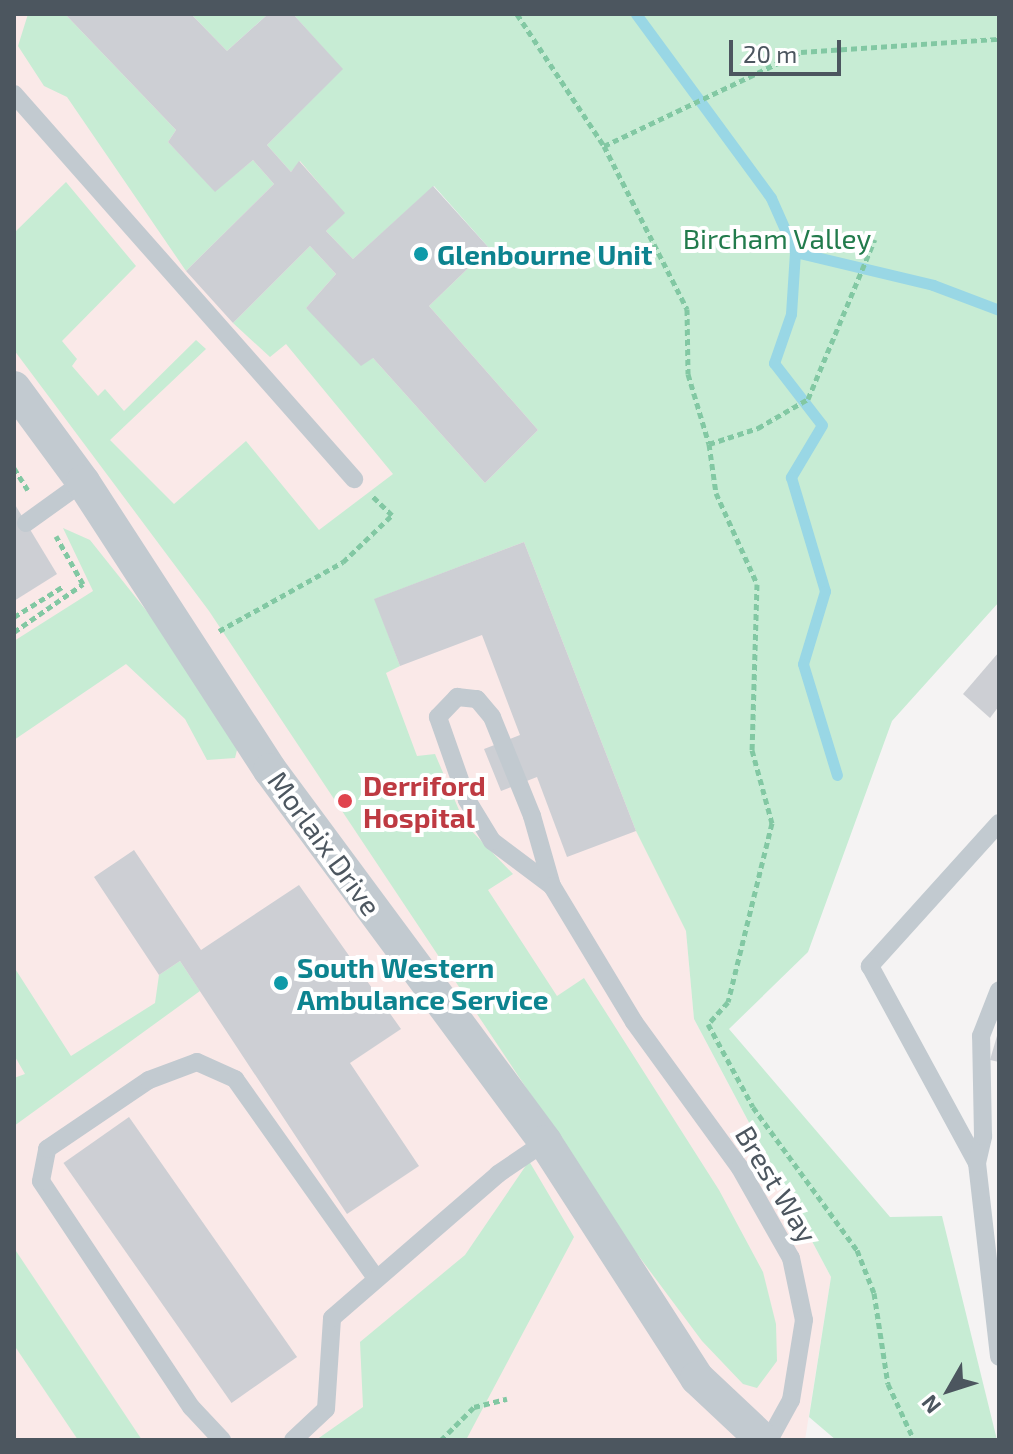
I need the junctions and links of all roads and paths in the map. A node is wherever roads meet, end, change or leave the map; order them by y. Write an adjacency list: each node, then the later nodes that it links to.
1 (517, 14): 4 (path)
2 (999, 39): 4 (path)
3 (14, 94): 9 (lane)
4 (604, 146): 7 (path)
5 (875, 239): 7 (path)
6 (14, 388): 10 (street, Morlaix Drive)
7 (709, 444): 30 (path)
8 (14, 468): 12 (path)
9 (354, 479)
10 (83, 482): 12 (lane); 21 (street, Morlaix Drive)
11 (392, 515): 14 (path)
12 (34, 517): 16 (path)
13 (62, 587): 15 (path)
14 (247, 615)
15 (14, 617)
16 (14, 632)
17 (999, 823): 22 (lane)
18 (552, 886): 18 (lane); 29 (lane, Brest Way)
19 (999, 990): 20 (lane)
20 (991, 1138): 22 (lane)
21 (545, 1142): 23 (lane); 29 (street, Morlaix Drive)
22 (977, 1163): 24 (lane)
23 (376, 1278): 26 (lane); 27 (lane)
24 (999, 1357)
25 (507, 1399): 28 (path)
26 (222, 1440)
27 (293, 1440)
28 (441, 1440)
29 (766, 1440)
30 (914, 1440)

